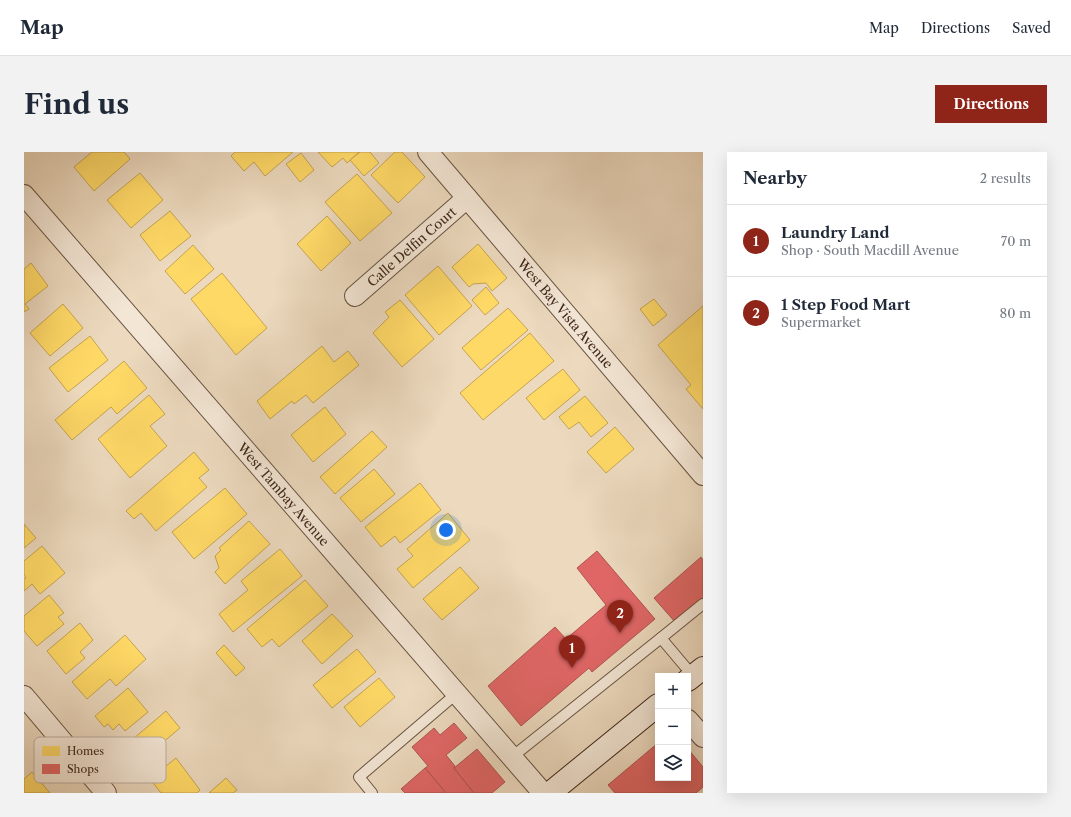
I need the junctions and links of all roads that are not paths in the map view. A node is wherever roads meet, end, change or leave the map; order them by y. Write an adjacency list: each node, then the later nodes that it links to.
1 (428, 152): 3 (street, West Bay Vista Avenue)
2 (24, 195): 9 (street, West Tambay Avenue)
3 (467, 198): 4 (street, Calle Delfin Court); 5 (street, West Bay Vista Avenue)
4 (355, 296)
5 (703, 475)
6 (703, 604): 7 (lane)
7 (661, 638): 8 (lane); 15 (lane)
8 (695, 675)
9 (456, 694): 15 (street, West Tambay Avenue); 18 (lane)
10 (24, 696): 13 (street)
11 (655, 707): 20 (street)
12 (691, 723): 14 (street)
13 (59, 737)
14 (703, 737)
15 (512, 757): 19 (street, West Tambay Avenue)
16 (98, 783): 17 (street)
17 (106, 793)
18 (372, 793)
19 (543, 793)
20 (550, 793)

